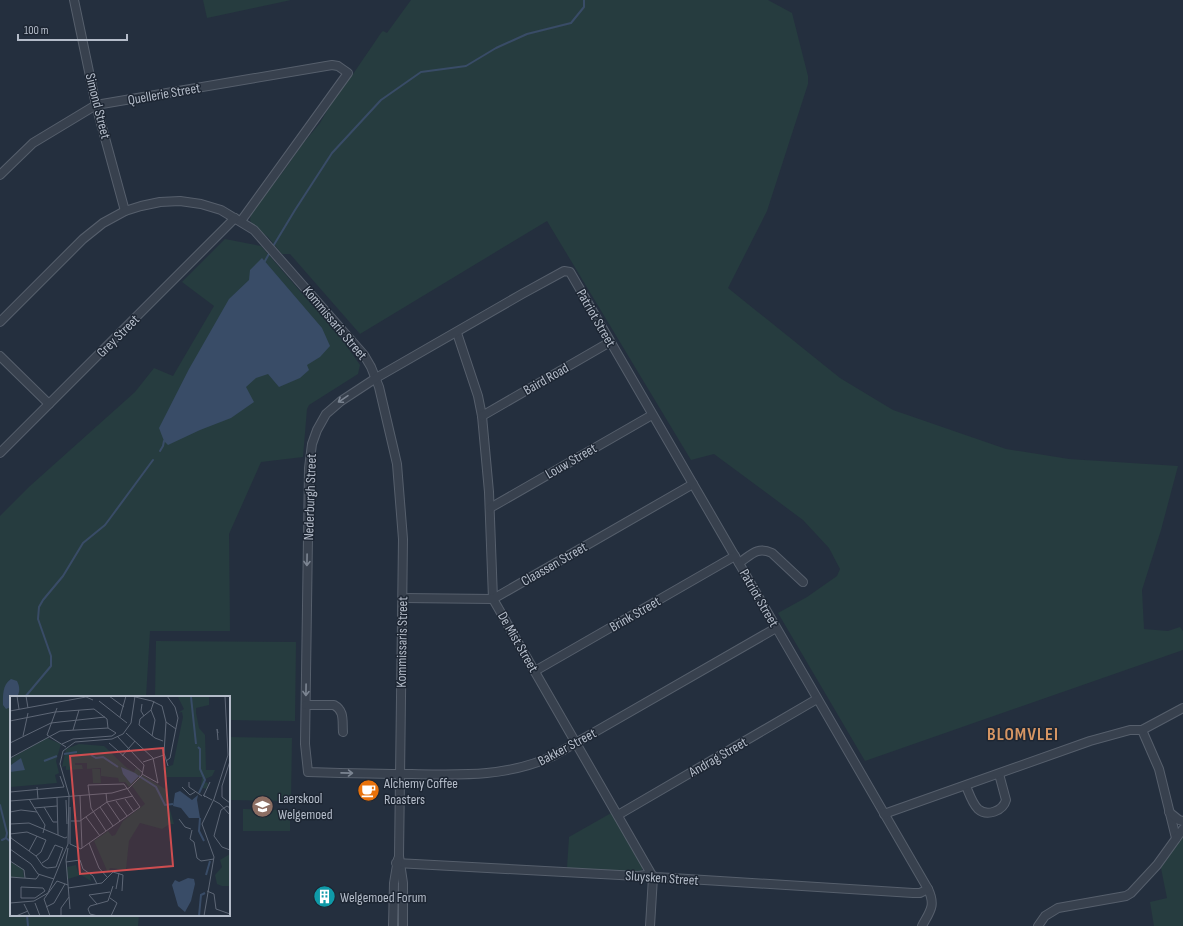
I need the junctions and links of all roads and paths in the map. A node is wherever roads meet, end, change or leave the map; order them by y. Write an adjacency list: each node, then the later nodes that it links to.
1 (74, 0): 3 (street, Simond Street)
2 (348, 73): 3 (street, Quellerie Street); 6 (street, Grey Street)
3 (96, 105): 4 (street, Quellerie Street); 5 (street, Simond Street)
4 (0, 175)
5 (125, 211): 6 (street, Kommissaris Street); 8 (street, Kommissaris Street)
6 (238, 219): 12 (street, Kommissaris Street); 13 (street, Grey Street)
7 (570, 272): 9 (street, Nederburgh Street); 10 (street, Patriot Street)
8 (0, 322)
9 (457, 332): 12 (street, Nederburgh Street); 15 (street, De Mist Street)
10 (610, 342): 14 (street, Patriot Street); 15 (street, Baird Road)
11 (0, 356): 13 (street)
12 (376, 378): 21 (street, Kommissaris Street); 26 (street, Nederburgh Street, one-way to 26)
13 (49, 404): 16 (street, Grey Street)
14 (652, 415): 17 (street, Patriot Street); 18 (street, Louw Street)
15 (482, 416): 18 (street, De Mist Street)
16 (0, 453)
17 (693, 484): 19 (street, Patriot Street); 22 (street, Claassen Street)
18 (490, 508): 22 (street, De Mist Street)
19 (737, 560): 20 (street, Brink Street); 23 (street, Patriot Street); 24 (street, Brink Street)
20 (802, 582)
21 (403, 598): 22 (street); 32 (street, Kommissaris Street)
22 (493, 599): 24 (street, De Mist Street)
23 (776, 628): 25 (street, Patriot Street); 30 (street, Bakker Street)
24 (535, 671): 30 (street, De Mist Street)
25 (817, 699): 36 (street, Patriot Street); 37 (street, Andrag Street)
26 (306, 705): 29 (street); 31 (street, Nederburgh Street)
27 (1183, 708): 28 (street)
28 (1142, 730): 33 (street); 35 (street)
29 (343, 732)
30 (576, 743): 32 (street, Bakker Street); 37 (street, De Mist Street)
31 (308, 772): 32 (street, Bakker Street, one-way to 32)
32 (400, 774): 41 (street, Kommissaris Street)
33 (999, 774): 34 (street); 34 (street)
34 (966, 786): 36 (street)
35 (1169, 812): 38 (street); 40 (street)
36 (884, 814): 43 (street, Patriot Street)
37 (618, 815): 42 (street, De Mist Street)
38 (1183, 821)
39 (1183, 829): 40 (street)
40 (1176, 838): 48 (street)
41 (398, 860): 42 (street, Sluysken Street); 44 (street, Kommissaris Street); 45 (street, Kommissaris Street)
42 (653, 877): 43 (street, Sluysken Street); 46 (street)
43 (928, 889): 47 (street, Patriot Street)
44 (393, 926)
45 (403, 926)
46 (650, 926)
47 (922, 926)
48 (1038, 926)

